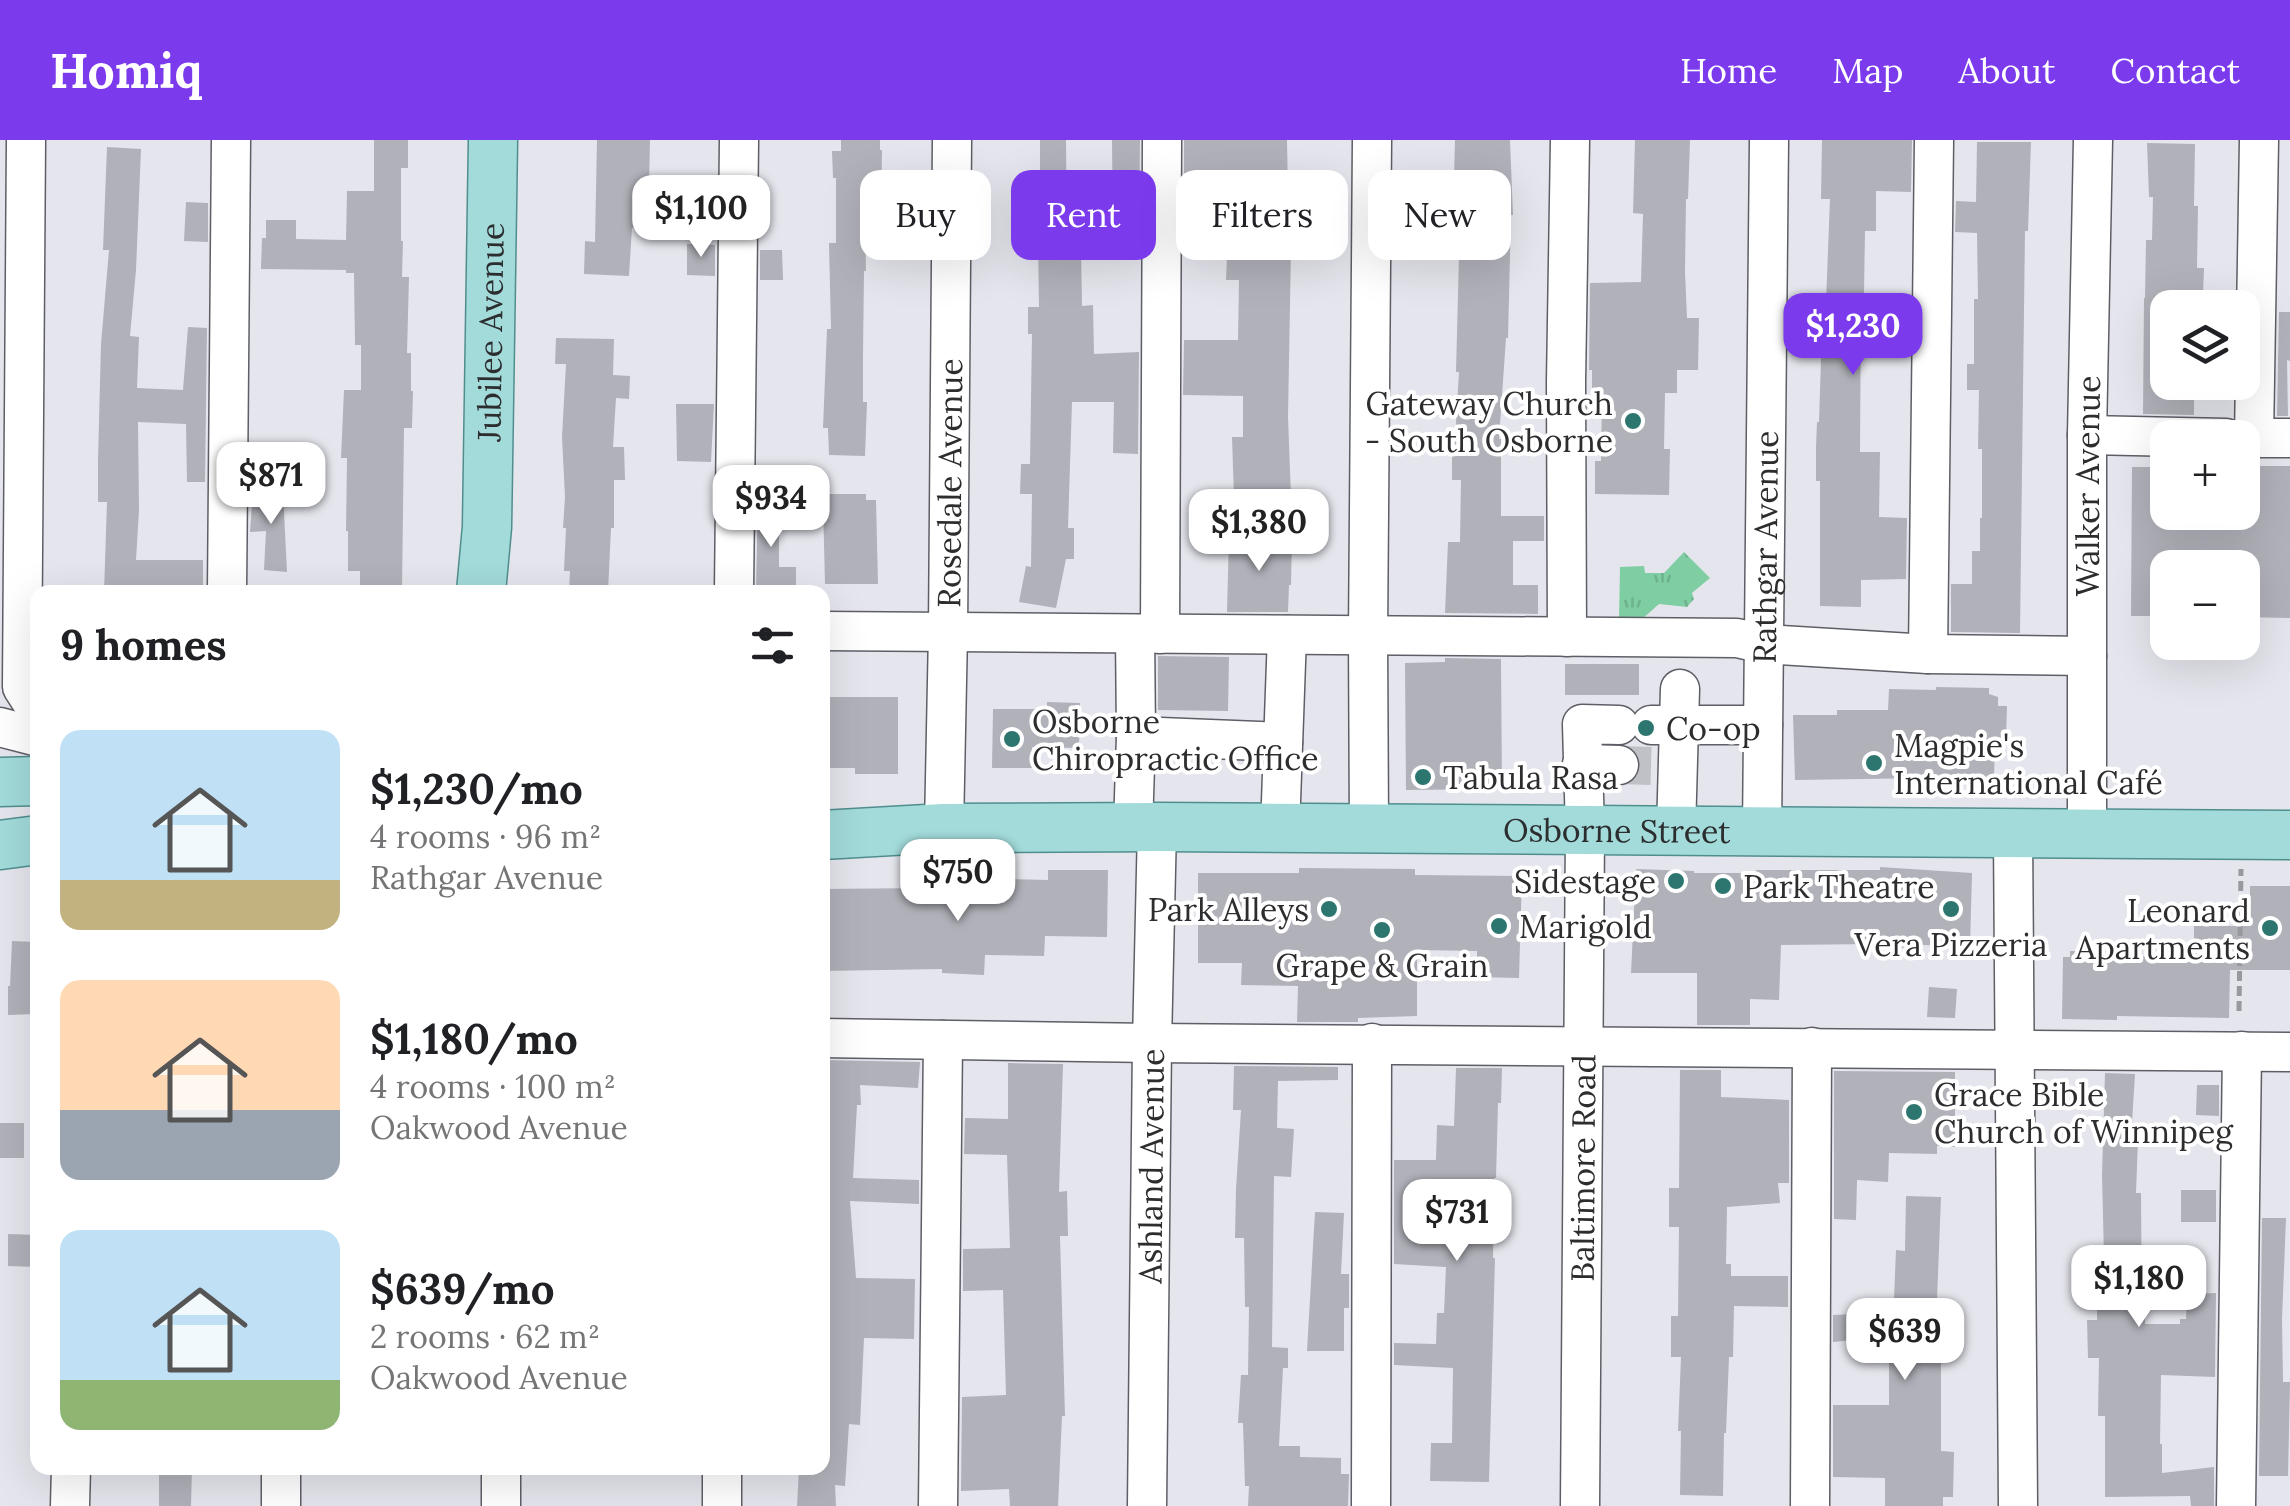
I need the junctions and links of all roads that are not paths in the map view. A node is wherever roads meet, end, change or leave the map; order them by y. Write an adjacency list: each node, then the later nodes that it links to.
1 (26, 140): 30 (street)
2 (230, 140): 17 (street)
3 (493, 140): 16 (main road, Jubilee Avenue)
4 (739, 140): 20 (street)
5 (952, 140): 22 (street, Rosedale Avenue)
6 (1162, 140): 23 (street, Ashland Avenue)
7 (1372, 140): 25 (street)
8 (1570, 140): 26 (street)
9 (1769, 140): 27 (street, Rathgar Avenue)
10 (1934, 140): 28 (street)
11 (2093, 140): 14 (street, Walker Avenue)
12 (2258, 140): 13 (street)
13 (2253, 420)
14 (2087, 435): 15 (street); 29 (street, Walker Avenue)
15 (2150, 436)
16 (487, 527): 18 (main road, Jubilee Avenue); 19 (main road, Jubilee Avenue)
17 (227, 585)
18 (482, 585)
19 (491, 585)
20 (734, 585)
21 (830, 631): 22 (street)
22 (948, 632): 23 (street); 43 (street, Rosedale Avenue)
23 (1148, 634): 24 (street); 36 (street, Ashland Avenue)
24 (1287, 635): 25 (street); 37 (street)
25 (1368, 636): 26 (street); 45 (street)
26 (1567, 637): 27 (street)
27 (1764, 644): 28 (street); 33 (street, Rathgar Avenue)
28 (1928, 654): 29 (street)
29 (2087, 656): 50 (street, Walker Avenue)
30 (30, 699): 32 (street)
31 (1657, 716): 33 (street); 38 (street); 38 (street)
32 (0, 717)
33 (1763, 725): 48 (street, Rathgar Avenue)
34 (0, 727): 35 (street)
35 (30, 734)
36 (1136, 736): 37 (street); 42 (street, Ashland Avenue)
37 (1283, 742): 44 (street)
38 (1633, 766): 46 (street, Baltimore Road); 47 (street)
39 (30, 781): 40 (main road)
40 (0, 782)
41 (830, 814): 43 (main road, Osborne Street)
42 (1145, 827): 43 (main road, Osborne Street); 44 (main road, Osborne Street); 57 (street, Ashland Avenue)
43 (944, 828): 51 (main road, Osborne Street)
44 (1280, 828): 45 (main road, Osborne Street)
45 (1369, 829): 46 (main road, Osborne Street)
46 (1584, 831): 47 (main road, Osborne Street); 59 (street, Baltimore Road)
47 (1676, 832): 48 (main road, Osborne Street)
48 (1762, 832): 49 (main road, Osborne Street)
49 (2013, 834): 50 (main road, Osborne Street); 61 (street)
50 (2086, 834): 52 (main road, Osborne Street)
51 (830, 835)
52 (2290, 836)
53 (30, 841): 54 (main road)
54 (0, 845)
55 (830, 1038): 56 (street)
56 (943, 1040): 57 (street); 72 (street)
57 (1152, 1043): 58 (street); 73 (street, Ashland Avenue)
58 (1372, 1043): 59 (street); 74 (street)
59 (1583, 1046): 60 (street); 75 (street, Baltimore Road)
60 (1812, 1047): 61 (street); 76 (street)
61 (2013, 1049): 62 (street); 77 (street)
62 (2242, 1051): 63 (street); 78 (street)
63 (2290, 1052)
64 (71, 1475): 68 (street)
65 (281, 1475): 69 (street)
66 (502, 1475): 70 (street)
67 (722, 1475): 71 (street)
68 (70, 1506)
69 (280, 1506)
70 (501, 1506)
71 (722, 1506)
72 (938, 1506)
73 (1147, 1506)
74 (1371, 1506)
75 (1580, 1506)
76 (1810, 1506)
77 (2018, 1506)
78 (2236, 1506)

